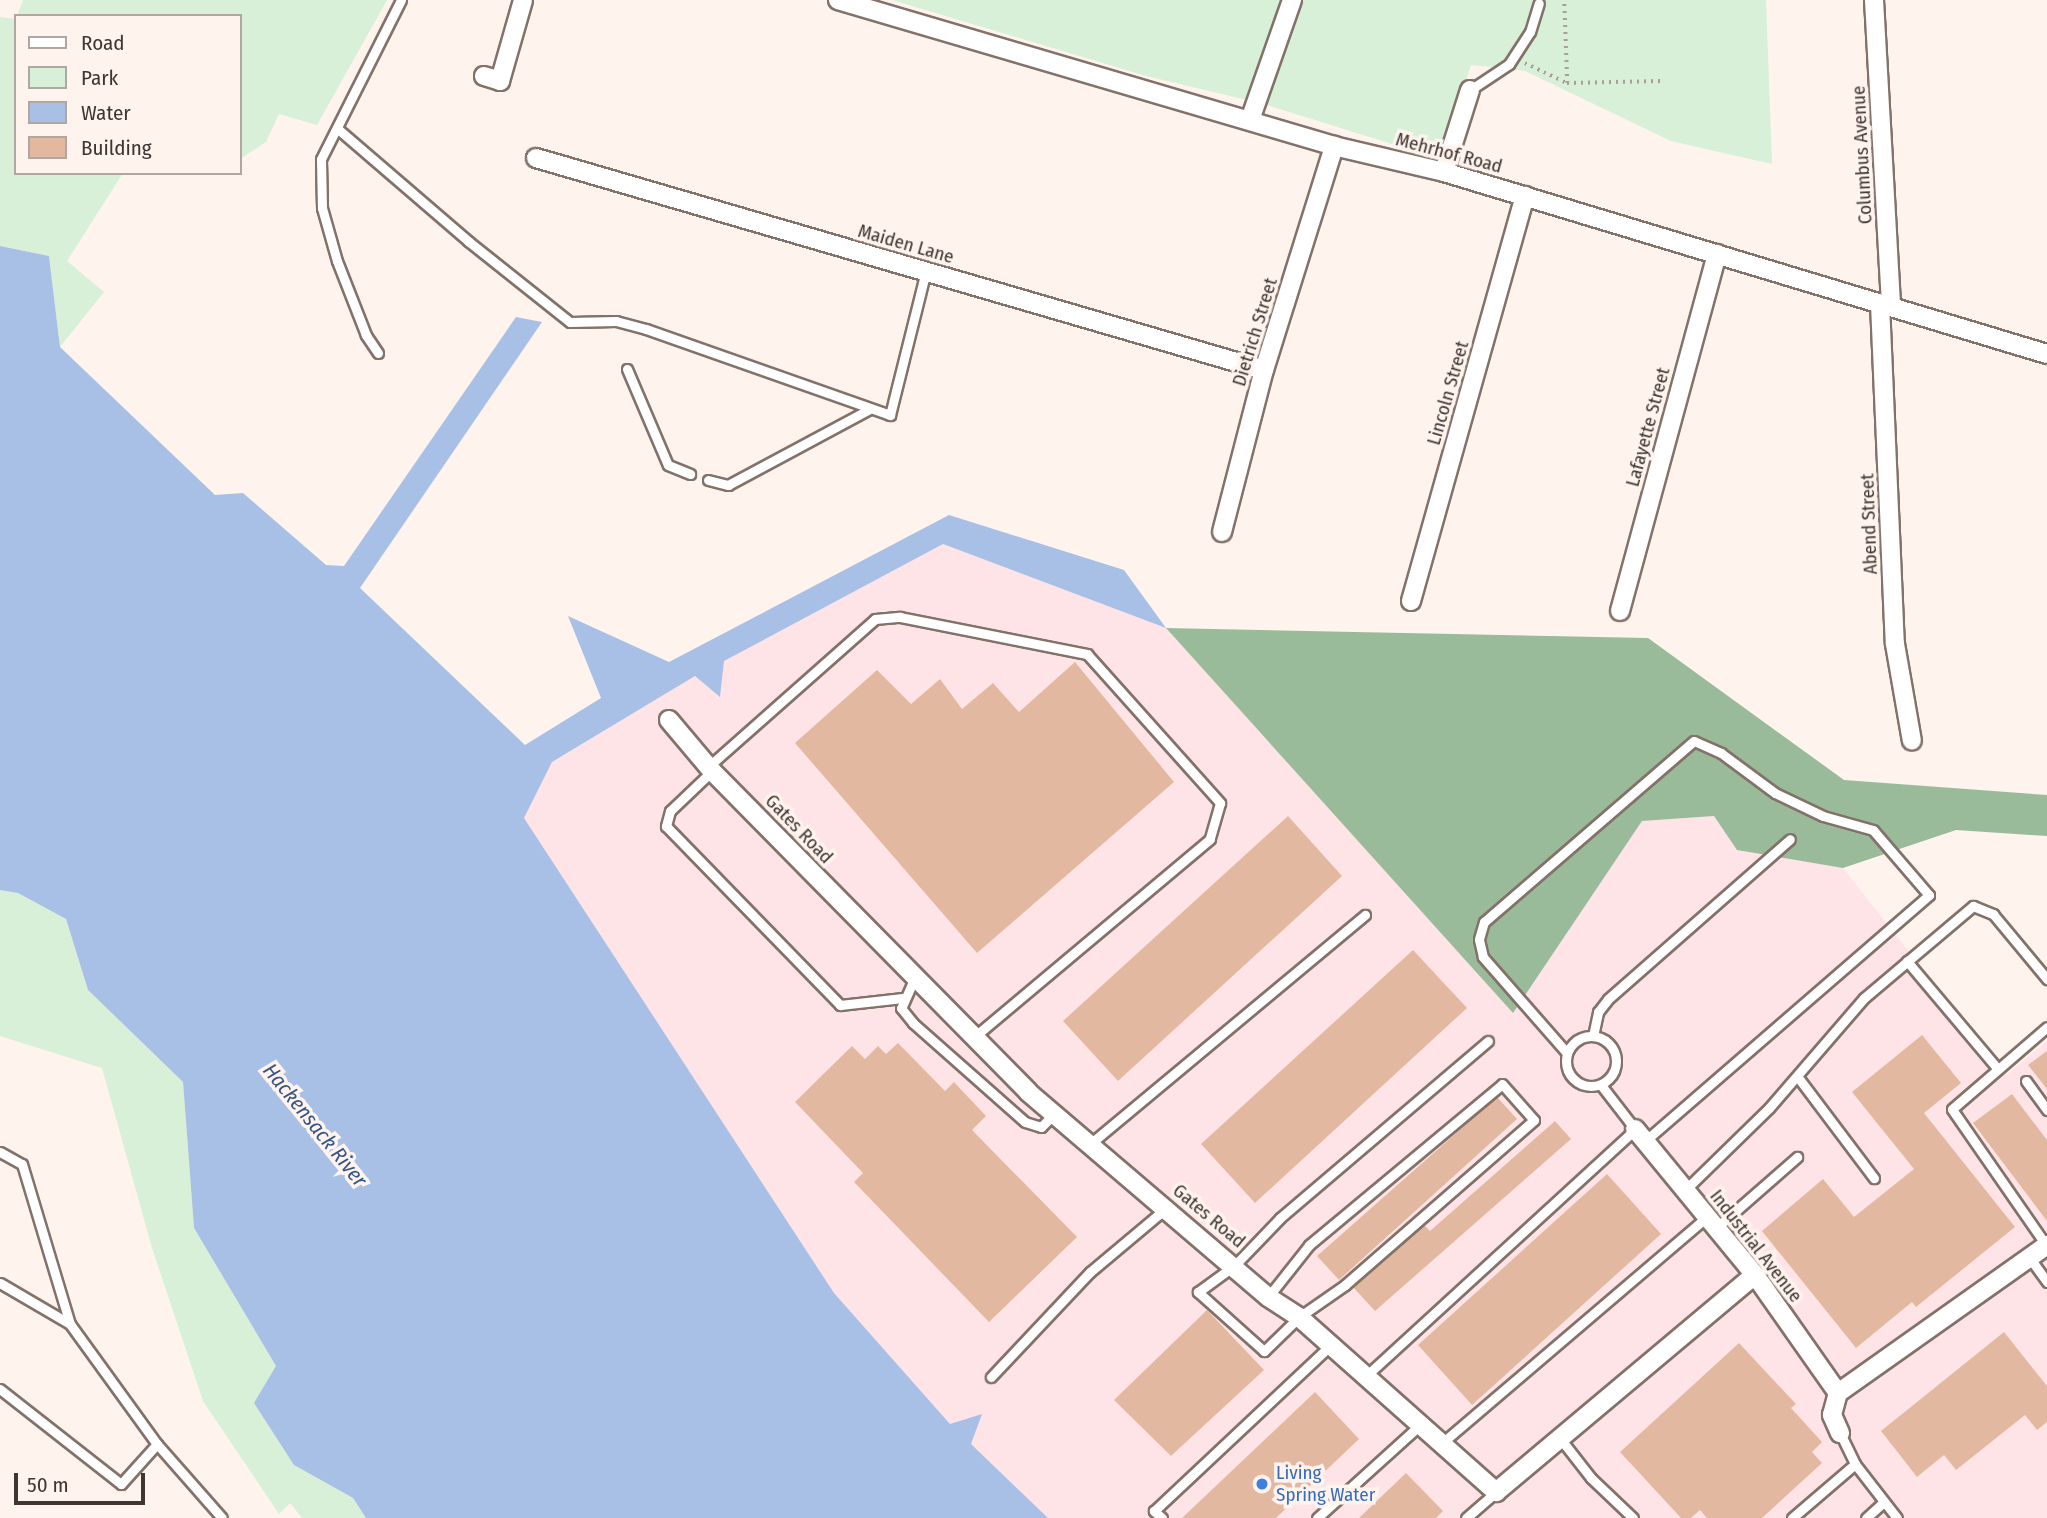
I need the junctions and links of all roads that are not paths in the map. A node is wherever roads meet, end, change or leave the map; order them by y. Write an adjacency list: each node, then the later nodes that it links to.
1 (401, 0): 10 (lane)
2 (523, 0): 7 (street)
3 (838, 0): 9 (street, Mehrhof Road)
4 (1292, 0): 9 (street)
5 (1874, 0): 17 (street, Columbus Avenue)
6 (1539, 3): 8 (lane)
7 (484, 76)
8 (1470, 90): 13 (street)
9 (1250, 120): 11 (street, Mehrhof Road)
10 (338, 129): 18 (lane); 22 (lane)
11 (1334, 146): 13 (street, Mehrhof Road); 21 (street, Dietrich Street)
12 (536, 158): 16 (street, Maiden Lane)
13 (1444, 172): 14 (street, Mehrhof Road)
14 (1525, 196): 15 (street, Mehrhof Road); 26 (street, Lincoln Street)
15 (1717, 254): 17 (street, Mehrhof Road); 27 (street, Lafayette Street)
16 (926, 271): 21 (street, Maiden Lane); 22 (lane)
17 (1886, 305): 19 (street, Mehrhof Road); 29 (street, Abend Street)
18 (378, 353)
19 (2047, 354)
20 (626, 369): 23 (lane)
21 (1264, 370): 25 (street, Dietrich Street)
22 (868, 410): 24 (lane)
23 (690, 474)
24 (708, 480)
25 (1222, 532)
26 (1411, 601)
27 (1620, 611)
28 (669, 720): 30 (street, Gates Road)
29 (1912, 741)
30 (711, 769): 34 (street, Gates Road); 36 (lane); 39 (lane)
31 (1790, 839): 38 (lane)
32 (1365, 915): 49 (lane)
33 (1907, 961): 35 (lane); 42 (lane); 43 (lane)
34 (915, 977): 36 (lane); 39 (street, Gates Road)
35 (2047, 979)
36 (903, 998): 47 (lane)
37 (2047, 1027): 42 (lane)
38 (1593, 1036): 41 (lane); 45 (lane)
39 (974, 1037): 47 (street, Gates Road)
40 (1488, 1041): 58 (lane)
41 (1567, 1053): 45 (lane); 48 (lane)
42 (1998, 1069): 56 (lane)
43 (1797, 1076): 52 (lane); 53 (lane)
44 (2026, 1081): 46 (lane)
45 (1601, 1085): 48 (lane)
46 (2047, 1110)
47 (1054, 1114): 49 (street, Gates Road)
48 (1640, 1135): 53 (street, Industrial Avenue); 66 (lane)
49 (1090, 1144): 54 (street, Gates Road)
50 (0, 1152): 64 (lane)
51 (1797, 1157): 55 (lane)
52 (1874, 1178)
53 (1685, 1189): 55 (street, Industrial Avenue)
54 (1166, 1208): 58 (street, Gates Road); 67 (lane)
55 (1712, 1222): 59 (street, Industrial Avenue); 73 (lane)
56 (2047, 1245): 57 (street)
57 (2029, 1257): 60 (lane); 69 (street)
58 (1235, 1265): 62 (street, Gates Road); 63 (lane)
59 (1755, 1275): 69 (street, Industrial Avenue); 72 (street)
60 (2047, 1282)
61 (0, 1283): 64 (lane)
62 (1268, 1297): 63 (street, Gates Road); 63 (lane)
63 (1299, 1317): 65 (street, Gates Road)
64 (70, 1324): 74 (lane)
65 (1331, 1345): 66 (street, Gates Road); 79 (lane)
66 (1367, 1376): 70 (street, Gates Road)
67 (991, 1377)
68 (0, 1388): 74 (lane)
69 (1838, 1393): 71 (street)
70 (1421, 1424): 73 (street, Gates Road); 80 (lane)
71 (1840, 1433): 75 (lane)
72 (1559, 1437): 76 (street); 82 (lane)
73 (1442, 1443): 76 (street, Gates Road)
74 (157, 1444): 78 (lane)
75 (1855, 1464): 77 (lane); 83 (lane)
76 (1496, 1492): 81 (lane)
77 (1884, 1502): 84 (lane); 85 (lane)
78 (222, 1518)
79 (1162, 1518)
80 (1317, 1518)
81 (1466, 1518)
82 (1633, 1518)
83 (1792, 1518)
84 (1866, 1518)
85 (1897, 1518)

